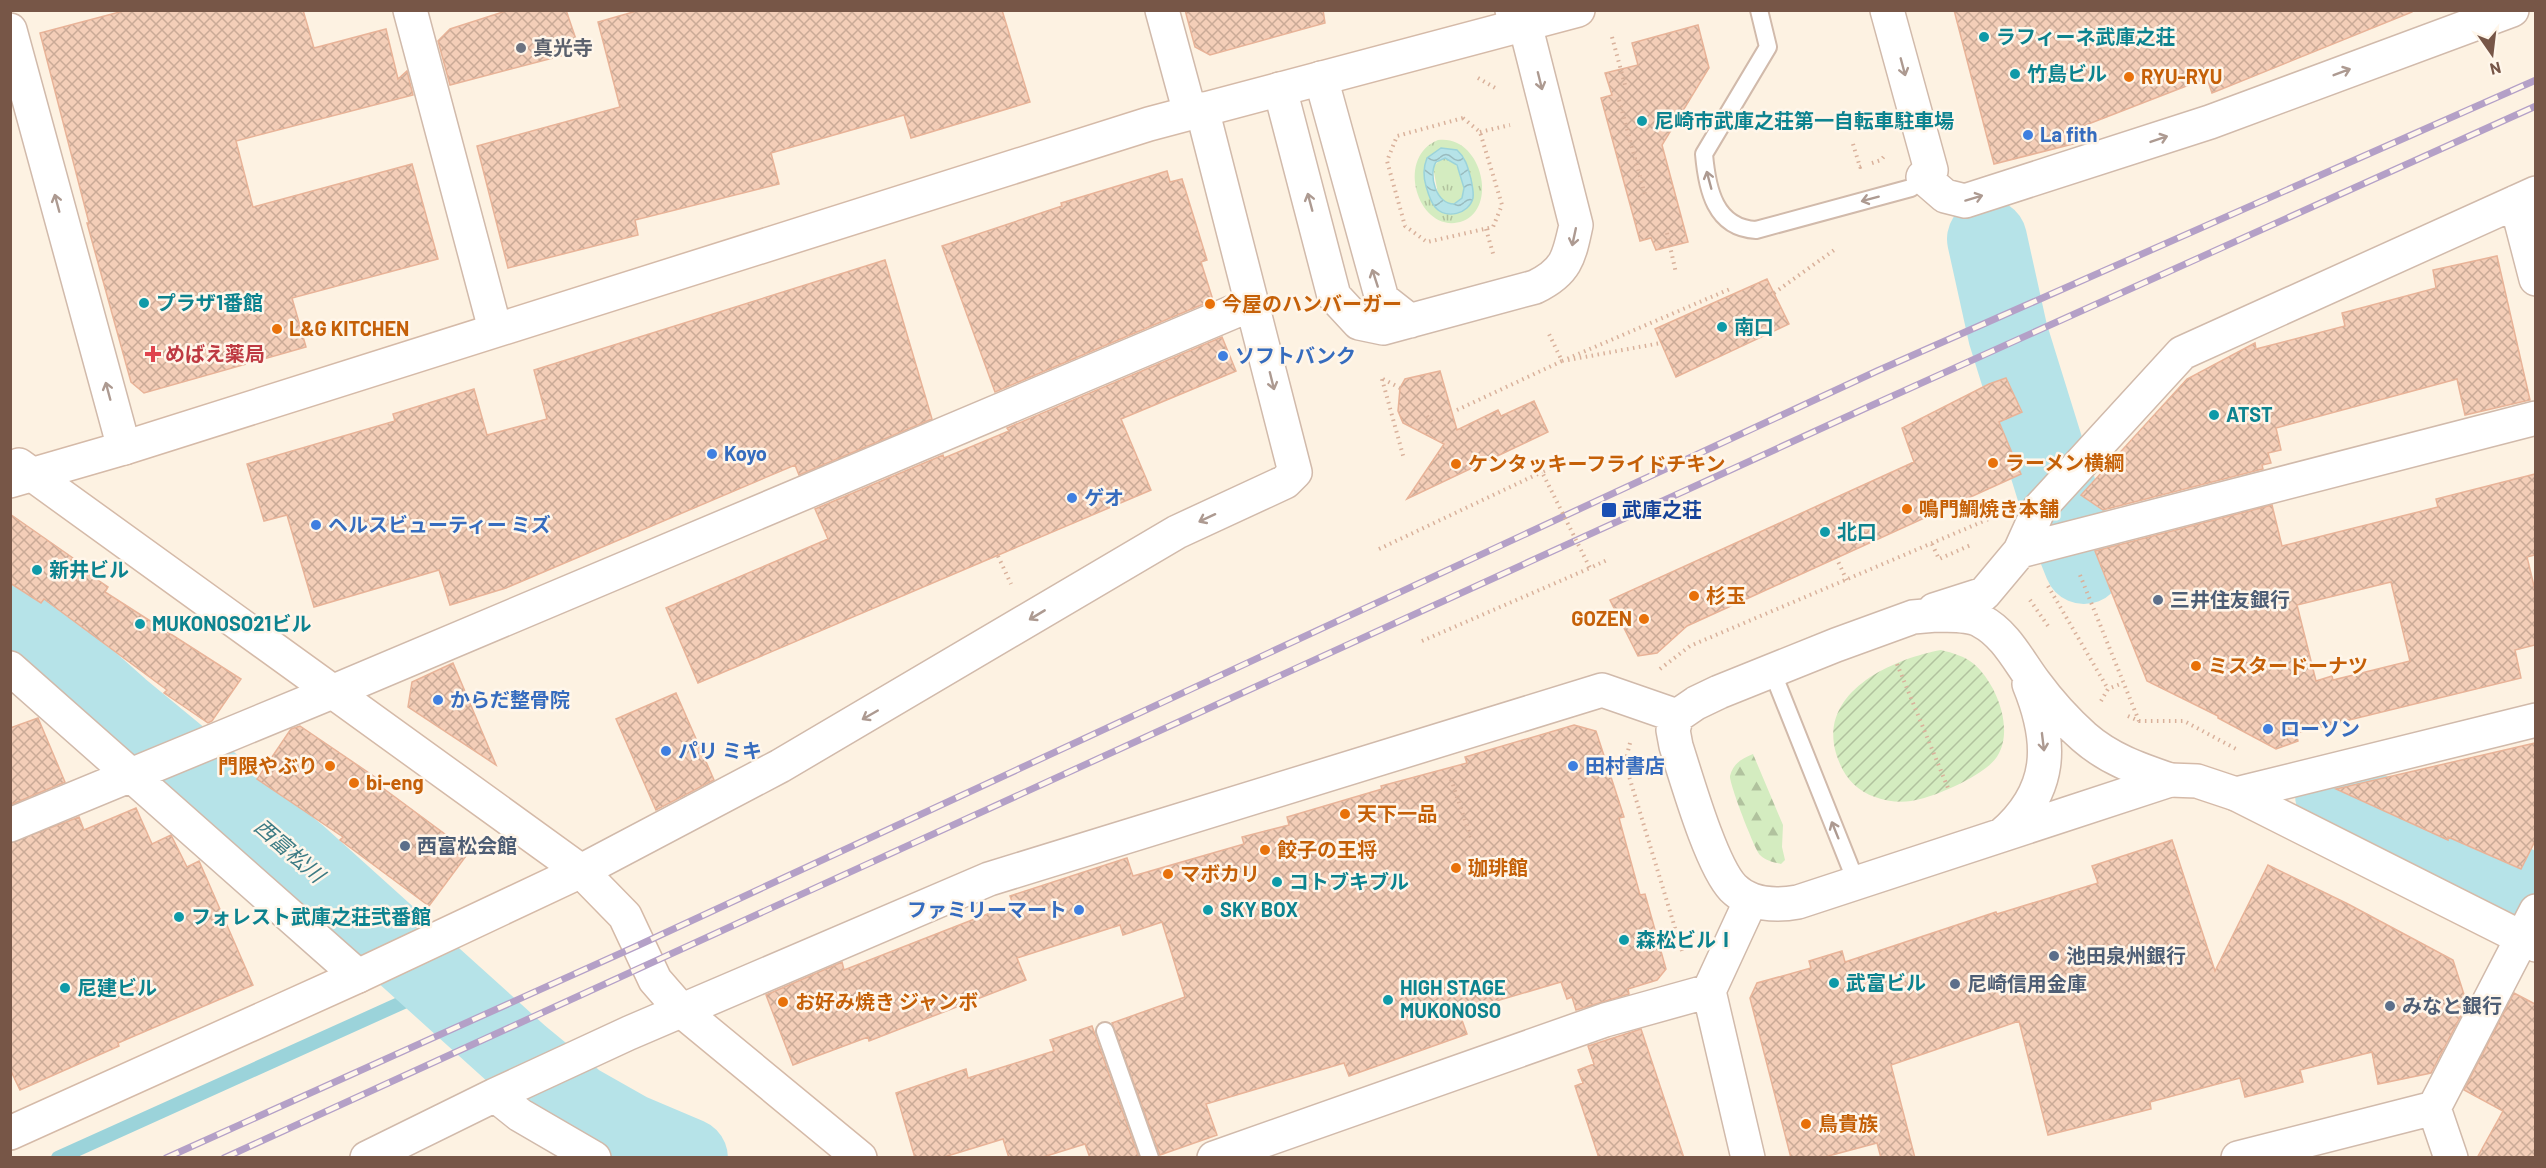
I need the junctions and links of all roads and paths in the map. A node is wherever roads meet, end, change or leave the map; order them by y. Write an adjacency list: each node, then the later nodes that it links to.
1 (1162, 10): 14 (street)
2 (1578, 10): 7 (street)
3 (1759, 10): 17 (lane, one-way to 3)
4 (1887, 10): 17 (street, one-way to 17)
5 (2512, 10): 17 (street, one-way to 5)
6 (411, 11): 29 (street)
7 (1523, 15): 10 (street); 28 (street, one-way to 28)
8 (10, 30): 38 (street, one-way to 8)
9 (1612, 37): 11 (path)
10 (1321, 78): 12 (street); 28 (street, one-way to 10)
11 (1625, 85)
12 (1280, 89): 14 (street); 28 (street, one-way to 12)
13 (1620, 100): 18 (path)
14 (1196, 111): 27 (street); 29 (street)
15 (1853, 144): 16 (path)
16 (1860, 167)
17 (1923, 177)
18 (1644, 195)
19 (2526, 197): 24 (street); 46 (street)
20 (1502, 205): 20 (path)
21 (1667, 233): 23 (path)
22 (1837, 248): 26 (path)
23 (1676, 273)
24 (2535, 279)
25 (1730, 289): 32 (path)
26 (1774, 293)
27 (1252, 304): 66 (street); 83 (street, one-way to 83)
28 (1410, 321)
29 (495, 329): 38 (street)
30 (1549, 333): 32 (path)
31 (1661, 343): 32 (path)
32 (1562, 361): 34 (path)
33 (1400, 388): 39 (path)
34 (1457, 410)
35 (1426, 416): 37 (path)
36 (2535, 418): 46 (street)
37 (1432, 422)
38 (124, 448): 41 (street)
39 (1404, 459)
40 (1560, 464): 42 (path, bridge)
41 (18, 471): 66 (street)
42 (1542, 472): 47 (path); 51 (path, bridge)
43 (1989, 519): 45 (path)
44 (1980, 541): 45 (path)
45 (1932, 544): 53 (path)
46 (2030, 548): 57 (street)
47 (1379, 549)
48 (998, 556): 55 (path)
49 (1836, 557): 53 (path)
50 (1607, 560): 51 (path, bridge)
51 (1590, 568): 59 (path)
52 (2079, 573): 65 (path)
53 (1847, 581): 63 (path)
54 (2047, 583): 65 (path)
55 (1012, 586)
56 (2029, 597): 58 (path)
57 (1913, 617): 61 (street); 64 (street)
58 (2054, 636)
59 (1422, 641)
60 (1897, 663): 78 (path)
61 (2022, 666): 77 (street); 81 (street, one-way to 81)
62 (10, 668): 76 (street)
63 (1658, 670)
64 (1772, 671): 70 (street); 84 (lane, one-way to 64)
65 (2123, 683): 72 (path)
66 (332, 692): 76 (street); 83 (street)
67 (2092, 694): 68 (path)
68 (2109, 708)
69 (2119, 712): 72 (path)
70 (1677, 716): 73 (street); 85 (street)
71 (2535, 720): 79 (street)
72 (2139, 721): 75 (path)
73 (1438, 741): 82 (path); 89 (street)
74 (1630, 741): 88 (path)
75 (2240, 751)
76 (145, 768): 80 (street); 87 (street)
77 (2170, 780): 79 (street); 81 (street)
78 (1948, 788)
79 (2236, 794): 86 (street)
80 (10, 825)
81 (2000, 836): 84 (street)
82 (1472, 841)
83 (581, 872): 87 (street); 89 (street)
84 (1857, 884): 85 (street)
85 (1751, 900): 88 (street)
86 (2531, 931): 92 (street)
87 (371, 970): 93 (street)
88 (1702, 993): 98 (street); 99 (street)
89 (682, 1011): 91 (street); 96 (street)
90 (1105, 1031): 97 (lane)
91 (505, 1090): 94 (street); 95 (street)
92 (2434, 1108): 100 (street); 101 (street)
93 (12, 1128)
94 (367, 1158)
95 (594, 1158)
96 (860, 1158)
97 (1150, 1158)
98 (1214, 1158)
99 (1749, 1158)
100 (2238, 1158)
101 (2451, 1158)

